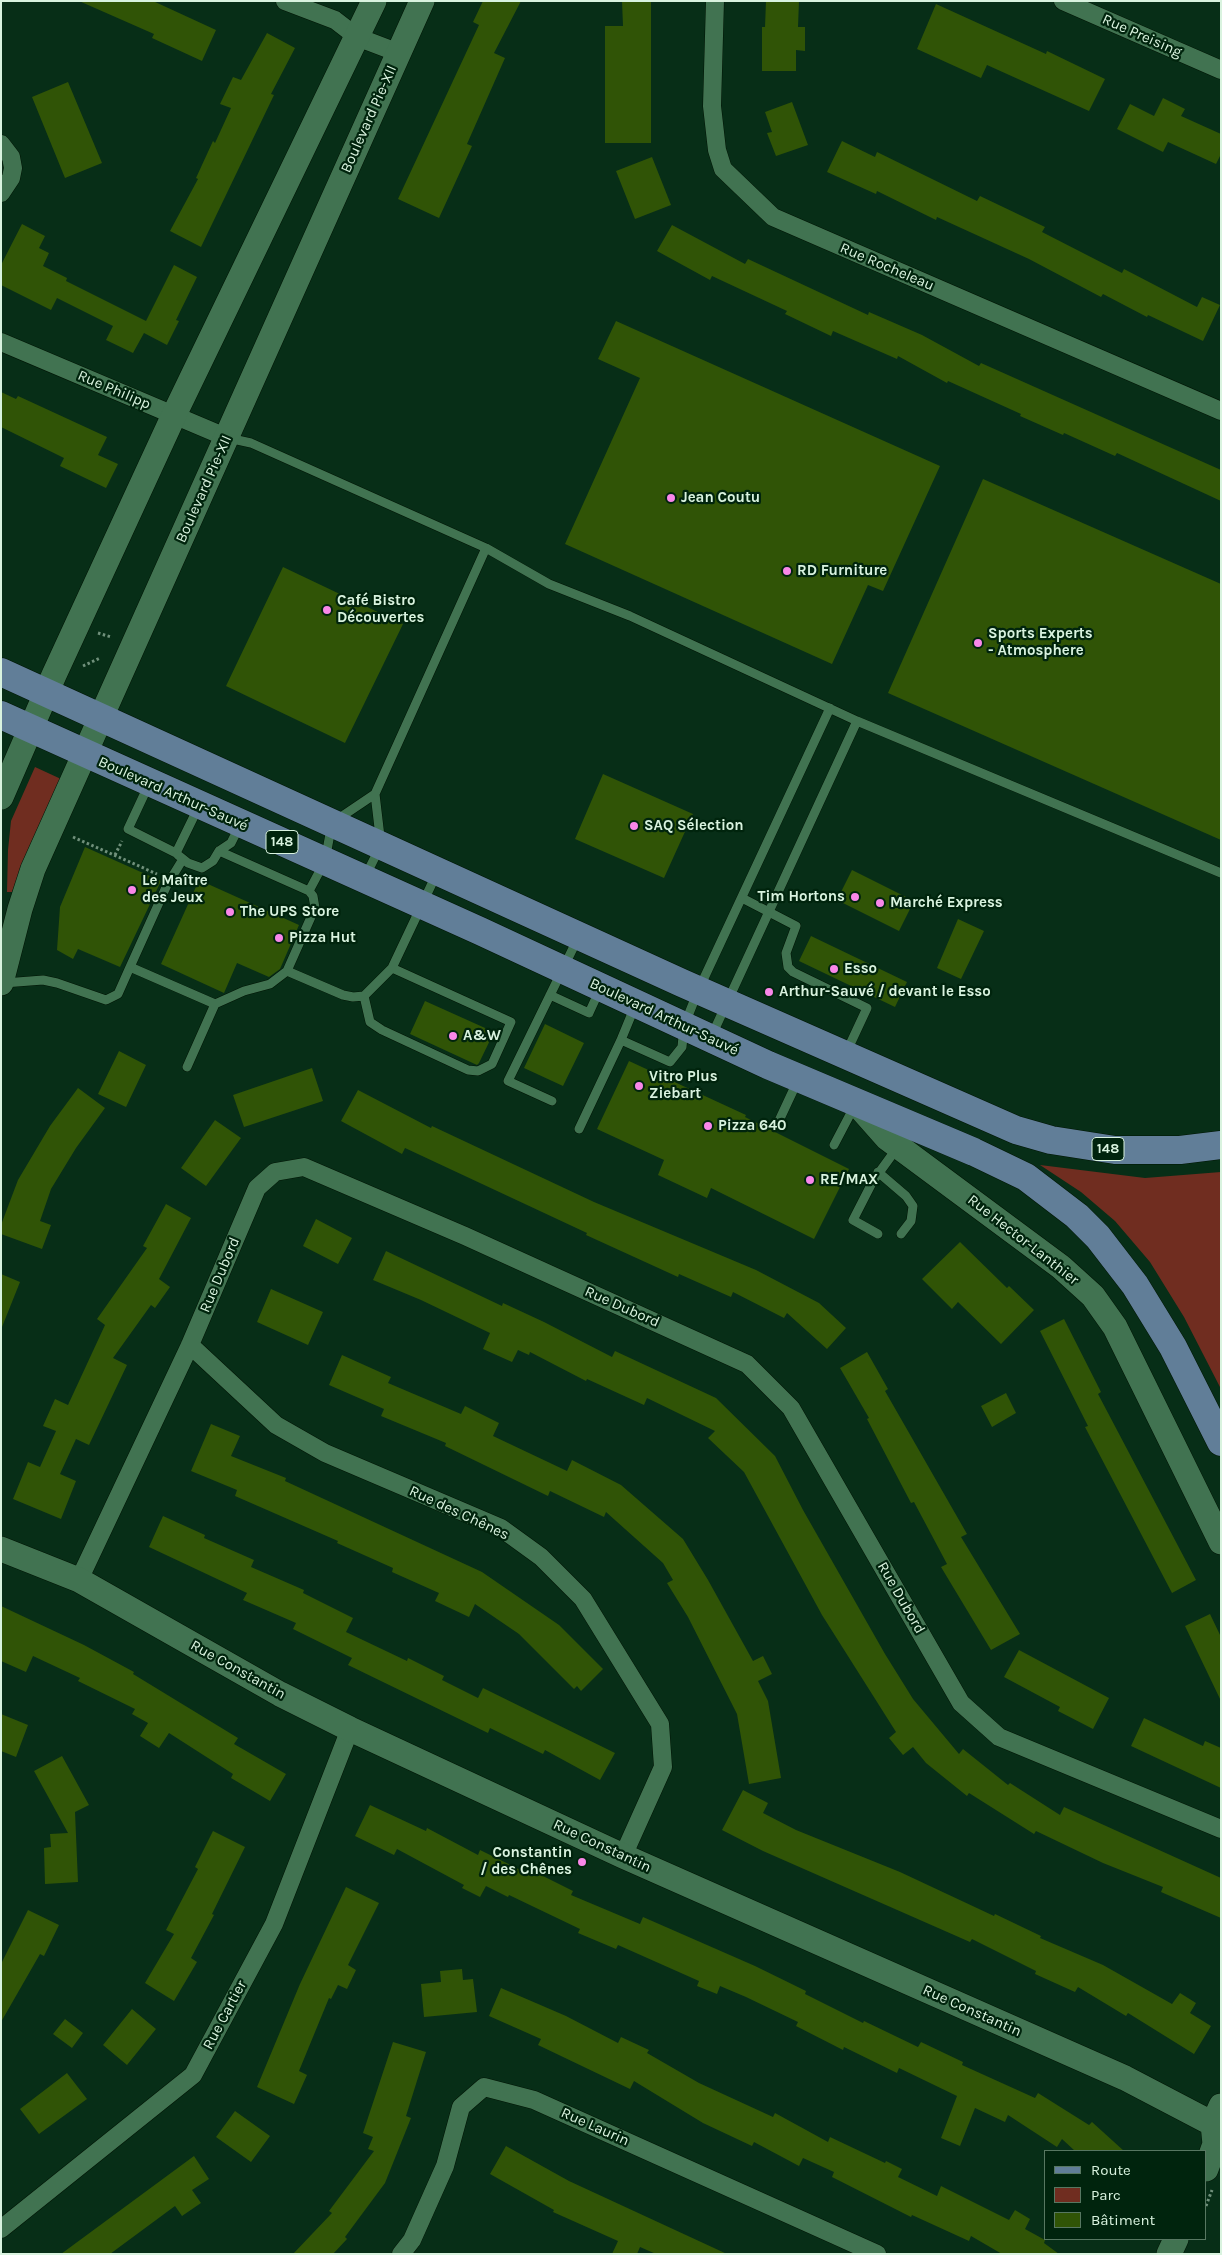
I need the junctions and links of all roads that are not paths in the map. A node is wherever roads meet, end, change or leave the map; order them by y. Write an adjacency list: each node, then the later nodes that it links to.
1 (285, 1): 6 (street)
2 (374, 1): 6 (street)
3 (422, 1): 7 (street, Boulevard Pie-XII)
4 (715, 1): 12 (street, Rue Rocheleau)
5 (1063, 1): 8 (street, Rue Preising)
6 (357, 36): 7 (street); 13 (street)
7 (399, 53): 14 (street, Boulevard Pie-XII)
8 (1221, 70)
9 (1, 144): 10 (street)
10 (1, 193)
11 (1, 342): 13 (street, Rue Philipp)
12 (1221, 411)
13 (174, 415): 14 (street, Rue Philipp); 17 (street)
14 (228, 438): 15 (lane); 20 (street, Boulevard Pie-XII)
15 (486, 548): 18 (lane); 25 (lane)
16 (1, 672): 17 (main road, 148)
17 (46, 692): 20 (main road, 148); 22 (street)
18 (830, 708): 21 (lane); 38 (lane)
19 (1, 715): 22 (main road, Boulevard Arthur-Sauvé / 148)
20 (101, 717): 23 (street, Boulevard Pie-XII); 28 (main road, 148)
21 (857, 721): 35 (lane); 40 (lane)
22 (31, 729): 23 (main road, Boulevard Arthur-Sauvé / 148); 26 (street)
23 (84, 754): 24 (main road, Boulevard Arthur-Sauvé / 148); 46 (street, Boulevard Pie-XII)
24 (149, 783): 27 (main road, Boulevard Arthur-Sauvé / 148); 32 (lane)
25 (375, 794): 28 (lane); 30 (lane)
26 (1, 797)
27 (199, 805): 29 (main road, Boulevard Arthur-Sauvé / 148); 32 (lane)
28 (332, 823): 30 (main road, 148); 33 (lane)
29 (241, 824): 31 (lane); 33 (main road, Boulevard Arthur-Sauvé / 148)
30 (381, 845): 34 (main road, 148); 36 (lane)
31 (218, 851): 32 (lane); 37 (lane)
32 (179, 856): 42 (lane)
33 (325, 861): 36 (main road, Boulevard Arthur-Sauvé / 148); 37 (lane)
34 (438, 872): 39 (lane); 41 (main road, 148)
35 (1221, 873)
36 (365, 879): 39 (main road, Boulevard Arthur-Sauvé / 148)
37 (309, 892): 45 (lane)
38 (742, 898): 40 (lane); 48 (lane)
39 (422, 905): 43 (lane); 44 (main road, Boulevard Arthur-Sauvé / 148)
40 (769, 912): 53 (lane); 57 (lane)
41 (579, 936): 44 (lane); 48 (main road, 148)
42 (130, 967): 46 (lane); 51 (lane)
43 (392, 968): 50 (lane); 50 (lane)
44 (562, 970): 47 (main road, Boulevard Arthur-Sauvé / 148); 49 (lane)
45 (287, 971): 50 (lane); 51 (lane)
46 (1, 984)
47 (601, 988): 49 (lane); 52 (main road, Boulevard Arthur-Sauvé / 148)
48 (698, 991): 53 (main road, 148); 54 (lane)
49 (550, 995): 60 (lane)
50 (364, 996)
51 (216, 1004): 58 (lane)
52 (636, 1004): 54 (main road, Boulevard Arthur-Sauvé / 148); 56 (lane)
53 (727, 1004): 55 (lane); 57 (main road, 148)
54 (683, 1036): 55 (main road, Boulevard Arthur-Sauvé / 148); 56 (lane)
55 (710, 1038): 59 (main road, Boulevard Arthur-Sauvé / 148)
56 (621, 1040): 63 (lane)
57 (845, 1056): 66 (main road, 148)
58 (187, 1067)
59 (799, 1078): 61 (main road, Boulevard Arthur-Sauvé / 148); 62 (lane)
60 (552, 1101)
61 (856, 1103): 64 (main road, Boulevard Arthur-Sauvé / 148); 65 (lane)
62 (777, 1125)
63 (579, 1129)
64 (905, 1136): 67 (lane); 71 (main road, Boulevard Arthur-Sauvé / 148); 72 (street, Rue Hector-Lanthier)
65 (834, 1145)
66 (1221, 1145)
67 (878, 1172): 68 (lane); 69 (lane)
68 (878, 1234)
69 (901, 1234)
70 (190, 1345): 74 (street, Rue Dubord); 76 (street, Rue Dubord); 77 (street, Rue des Chênes)
71 (1221, 1442)
72 (1221, 1542)
73 (1, 1549): 74 (street, Rue Constantin)
74 (79, 1580): 75 (street, Rue Constantin)
75 (350, 1728): 77 (street, Rue Constantin); 80 (street, Rue Cartier)
76 (1221, 1829)
77 (623, 1856): 78 (street, Rue Constantin)
78 (1217, 2115): 79 (street)
79 (1207, 2166)
80 (1, 2229)
81 (1176, 2240): 84 (street)
82 (401, 2254): 83 (street, Rue Laurin)
83 (877, 2254)
84 (1169, 2254)

